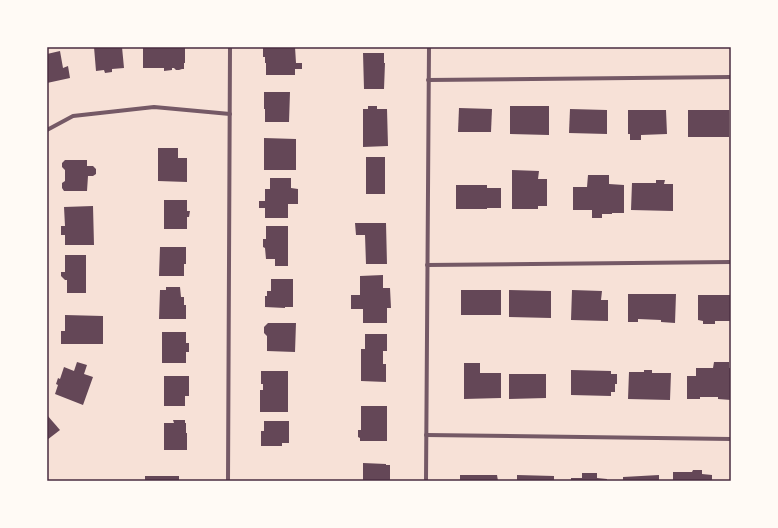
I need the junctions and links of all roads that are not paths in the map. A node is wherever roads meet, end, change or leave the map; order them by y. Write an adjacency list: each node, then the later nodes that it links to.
1 (230, 47): 5 (street)
2 (428, 47): 4 (street)
3 (731, 77): 4 (street)
4 (428, 80): 8 (street)
5 (230, 114): 6 (street); 11 (street)
6 (47, 130)
7 (731, 262): 8 (street)
8 (427, 265): 9 (street)
9 (426, 435): 10 (street); 12 (street)
10 (731, 439)
11 (228, 481)
12 (426, 481)

